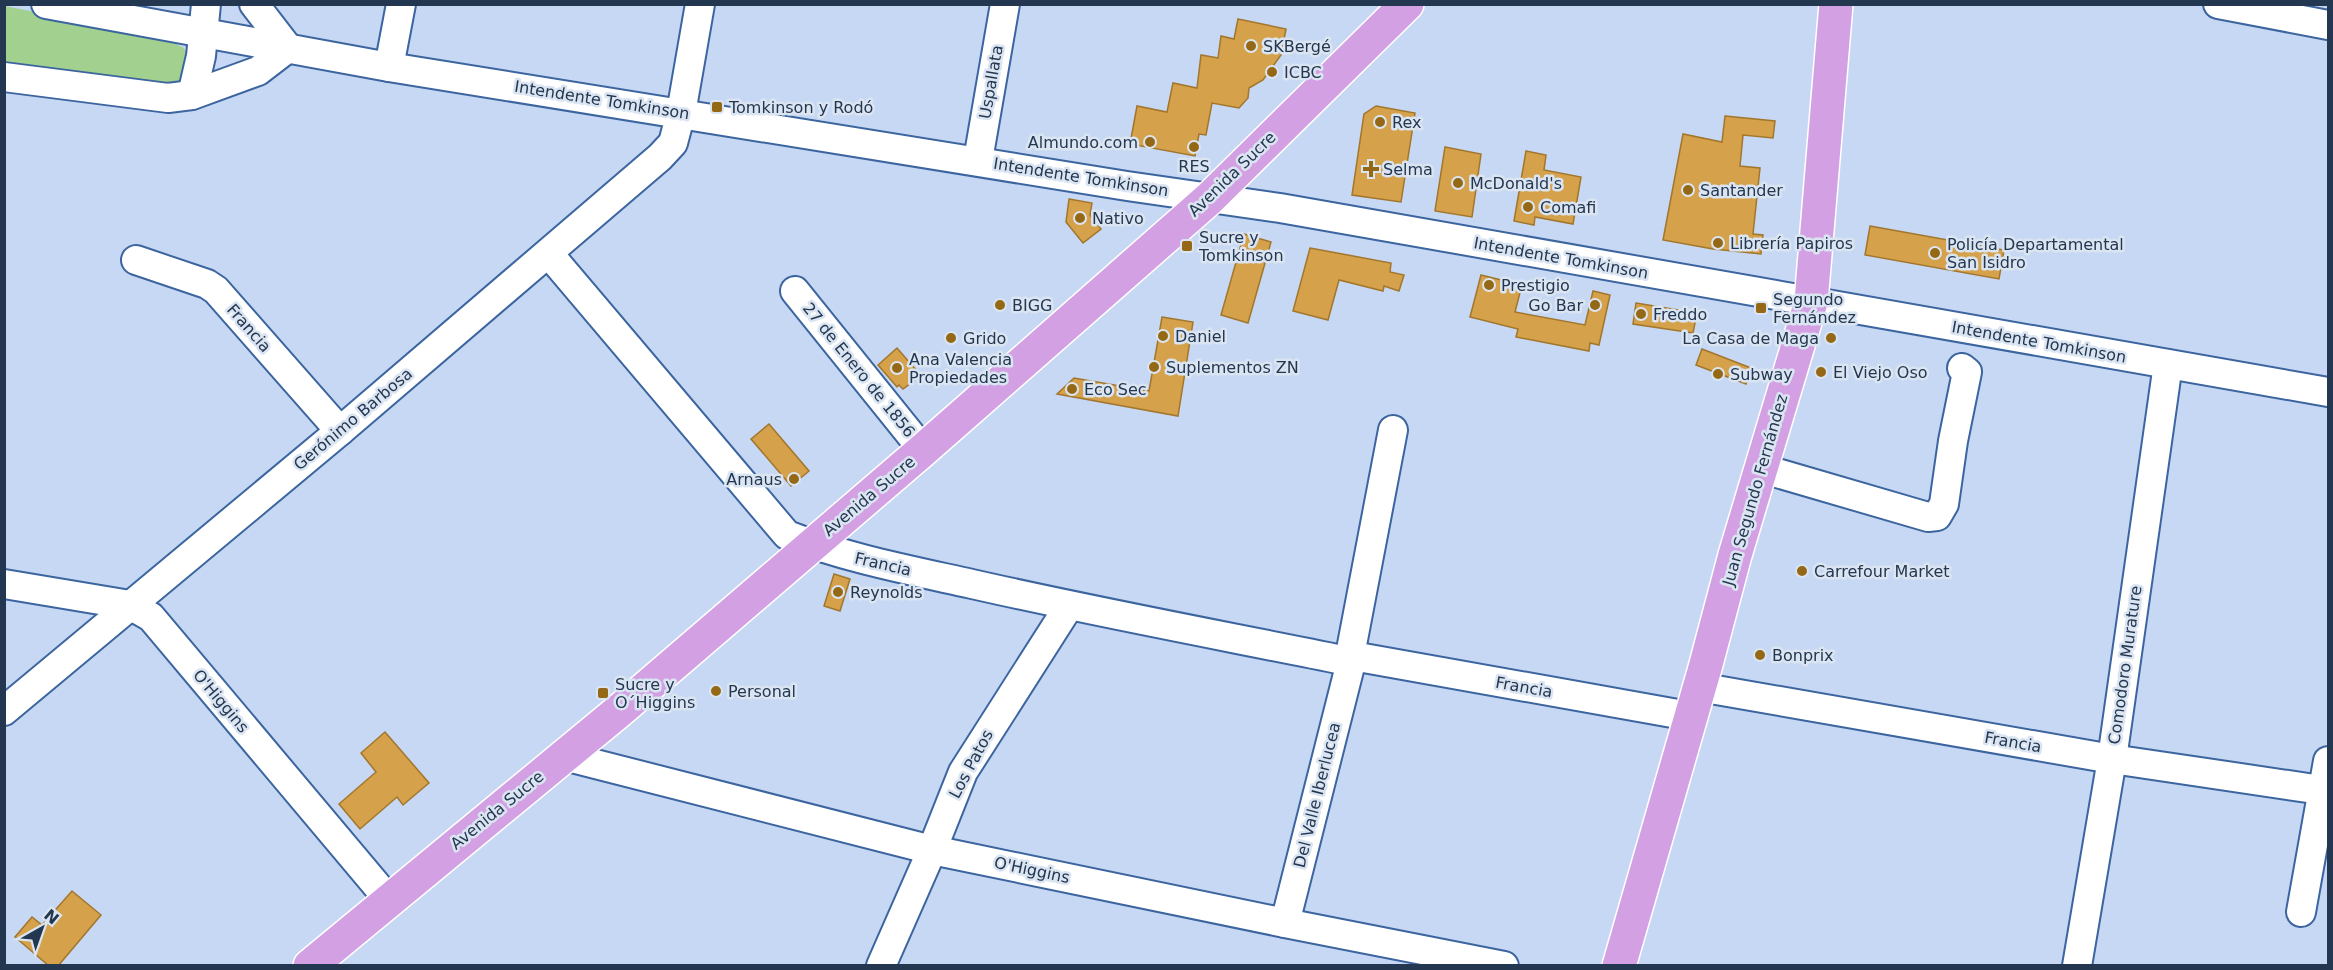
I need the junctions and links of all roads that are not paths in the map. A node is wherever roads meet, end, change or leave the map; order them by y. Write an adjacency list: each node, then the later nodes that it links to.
1 (46, 4): 9 (street, Intendente Tomkinson)
2 (254, 4): 11 (street)
3 (401, 4): 12 (street)
4 (700, 4): 15 (street, Gerónimo Barbosa)
5 (1005, 4): 16 (street, Uspallata)
6 (1407, 4): 17 (main road, Avenida Sucre)
7 (1836, 4): 21 (main road, Juan Segundo Fernández)
8 (2218, 4): 10 (street)
9 (205, 18): 11 (street, Intendente Tomkinson); 14 (street)
10 (2328, 25)
11 (288, 48): 12 (street, Intendente Tomkinson); 14 (street)
12 (389, 67): 15 (street, Intendente Tomkinson)
13 (4, 76): 14 (street)
14 (192, 95)
15 (681, 113): 16 (street, Intendente Tomkinson); 18 (street, Gerónimo Barbosa)
16 (978, 160): 17 (street, Intendente Tomkinson)
17 (1210, 198): 21 (street, Intendente Tomkinson); 27 (main road, Avenida Sucre)
18 (549, 254): 26 (street, Gerónimo Barbosa); 29 (street, Francia)
19 (135, 260): 26 (street, Francia)
20 (795, 291): 27 (street, 27 de Enero de 1856)
21 (1811, 302): 22 (street, Intendente Tomkinson); 28 (main road, Juan Segundo Fernández)
22 (2168, 364): 24 (street, Intendente Tomkinson); 37 (street, Comodoro Murature)
23 (1962, 368): 28 (street)
24 (2328, 392)
25 (1393, 430): 33 (street, Del Valle Iberlucea)
26 (340, 431): 31 (street, Gerónimo Barbosa)
27 (923, 450): 29 (main road, Avenida Sucre)
28 (1760, 468): 34 (main road, Juan Segundo Fernández)
29 (812, 545): 32 (street, Francia); 36 (main road, Avenida Sucre)
30 (4, 584): 31 (street, O'Higgins)
31 (130, 605): 35 (street, Gerónimo Barbosa); 41 (street, O'Higgins)
32 (1069, 606): 33 (street, Francia); 40 (street, Los Patos)
33 (1350, 658): 34 (street, Francia); 43 (street, Del Valle Iberlucea)
34 (1694, 702): 37 (street, Francia); 47 (main road, Juan Segundo Fernández)
35 (4, 711)
36 (564, 756): 40 (street, O'Higgins); 41 (main road, Avenida Sucre)
37 (2112, 759): 39 (street, Francia); 48 (street, Comodoro Murature)
38 (2328, 761): 39 (street)
39 (2326, 791): 42 (street)
40 (932, 850): 43 (street, O'Higgins); 45 (street, Los Patos)
41 (389, 900): 44 (main road, Avenida Sucre)
42 (2301, 912)
43 (1285, 923): 46 (street, O'Higgins)
44 (310, 966)
45 (881, 966)
46 (1504, 966)
47 (1619, 966)
48 (2077, 966)

